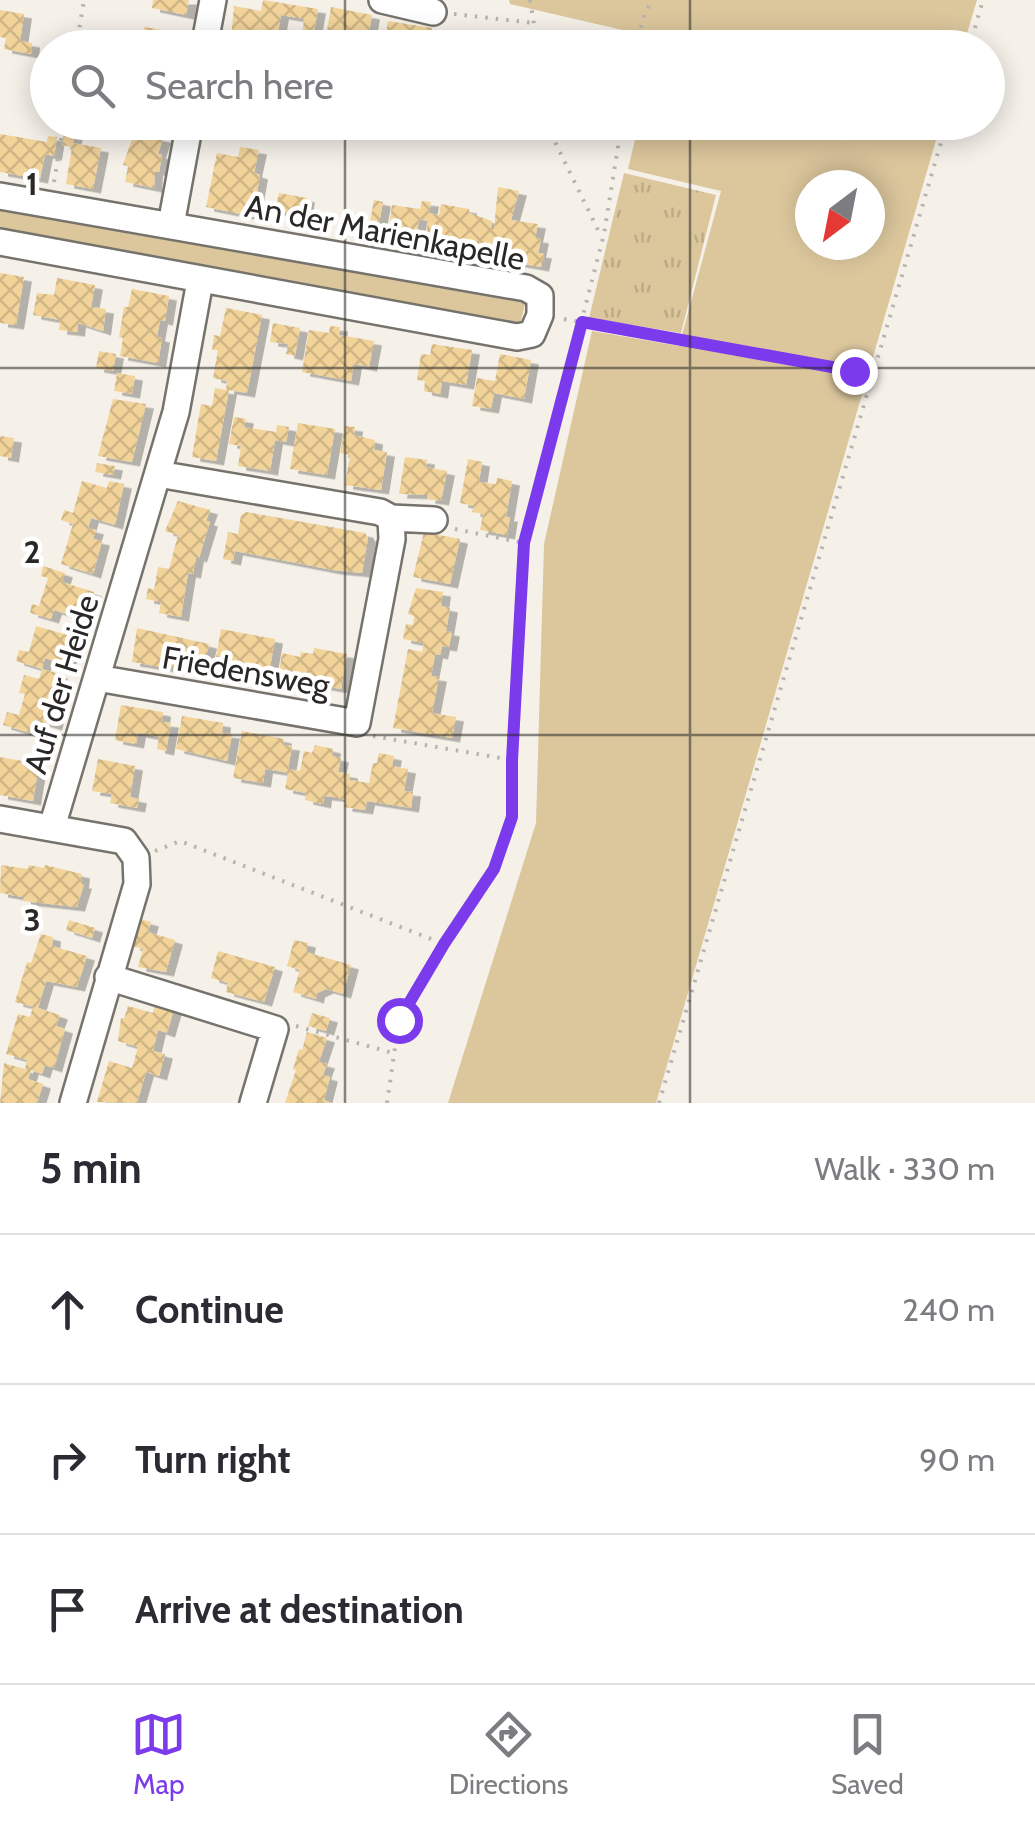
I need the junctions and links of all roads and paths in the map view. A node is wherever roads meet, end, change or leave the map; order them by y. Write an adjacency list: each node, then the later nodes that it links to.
1 (84, 0): 9 (path)
2 (214, 0): 10 (street)
3 (382, 0): 7 (street)
4 (530, 0): 8 (path)
5 (654, 0): 12 (path)
6 (983, 0): 13 (path)
7 (433, 12): 8 (path)
8 (534, 23): 11 (path)
9 (79, 30)
10 (208, 30)
11 (535, 30)
12 (640, 30)
13 (974, 30)
14 (61, 140): 20 (path)
15 (187, 140): 21 (street)
16 (555, 140): 22 (path)
17 (619, 140): 22 (path)
18 (943, 140): 26 (path)
19 (0, 196): 20 (street, An der Marienkapelle)
20 (50, 205): 21 (street, An der Marienkapelle)
21 (171, 225): 24 (street, An der Marienkapelle)
22 (604, 234): 25 (path)
23 (0, 242): 24 (street, An der Marienkapelle)
24 (200, 281): 27 (street, Auf der Heide)
25 (582, 322): 26 (path); 30 (path)
26 (874, 376): 44 (path)
27 (158, 474): 28 (street); 31 (street, Auf der Heide)
28 (391, 518): 29 (street); 32 (street, Friedensweg)
29 (434, 520): 30 (path)
30 (524, 543): 33 (path)
31 (97, 678): 32 (street, Friedensweg); 35 (street, Auf der Heide)
32 (357, 722): 33 (path)
33 (512, 760): 37 (path)
34 (0, 819): 35 (street)
35 (52, 827): 36 (street)
36 (136, 858): 37 (path); 38 (street)
37 (444, 944): 40 (path)
38 (108, 977): 39 (street); 41 (street)
39 (274, 1029): 40 (path); 42 (street)
40 (393, 1053): 43 (path)
41 (72, 1103)
42 (253, 1103)
43 (386, 1103)
44 (659, 1103)

